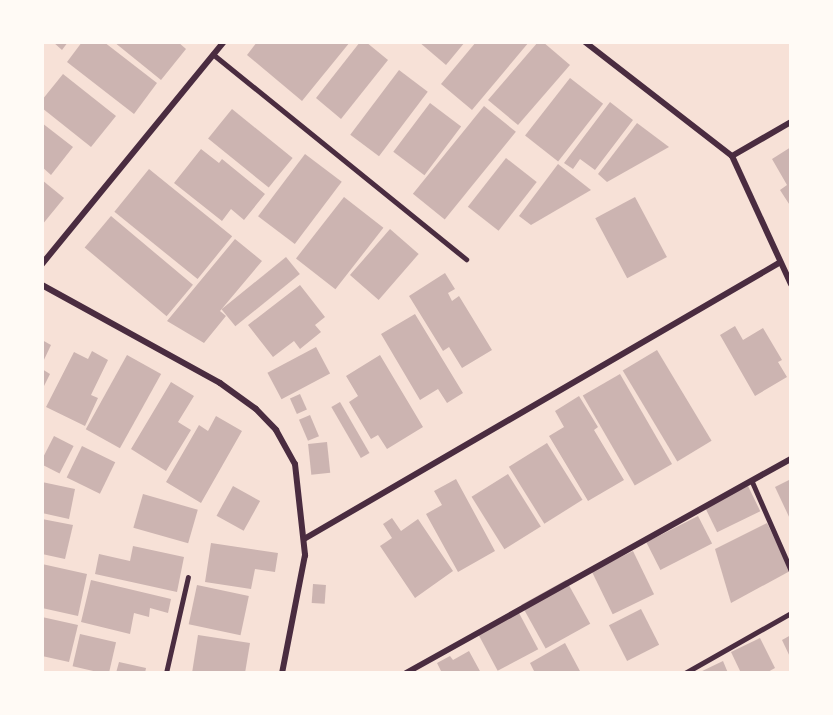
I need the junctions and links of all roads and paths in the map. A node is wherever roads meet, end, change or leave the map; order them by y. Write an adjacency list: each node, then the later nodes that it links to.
1 (224, 42): 3 (street)
2 (585, 42): 5 (street)
3 (213, 54): 6 (lane); 8 (street)
4 (791, 122): 5 (street)
5 (732, 156): 7 (street)
6 (466, 259)
7 (779, 262): 9 (street); 13 (street)
8 (42, 264)
9 (791, 284)
10 (42, 285): 13 (street)
11 (791, 459): 12 (street)
12 (752, 481): 14 (lane); 19 (street)
13 (304, 538): 18 (street)
14 (791, 570)
15 (188, 577): 17 (lane)
16 (791, 613): 20 (lane)
17 (166, 673)
18 (282, 673)
19 (406, 673)
20 (685, 673)

